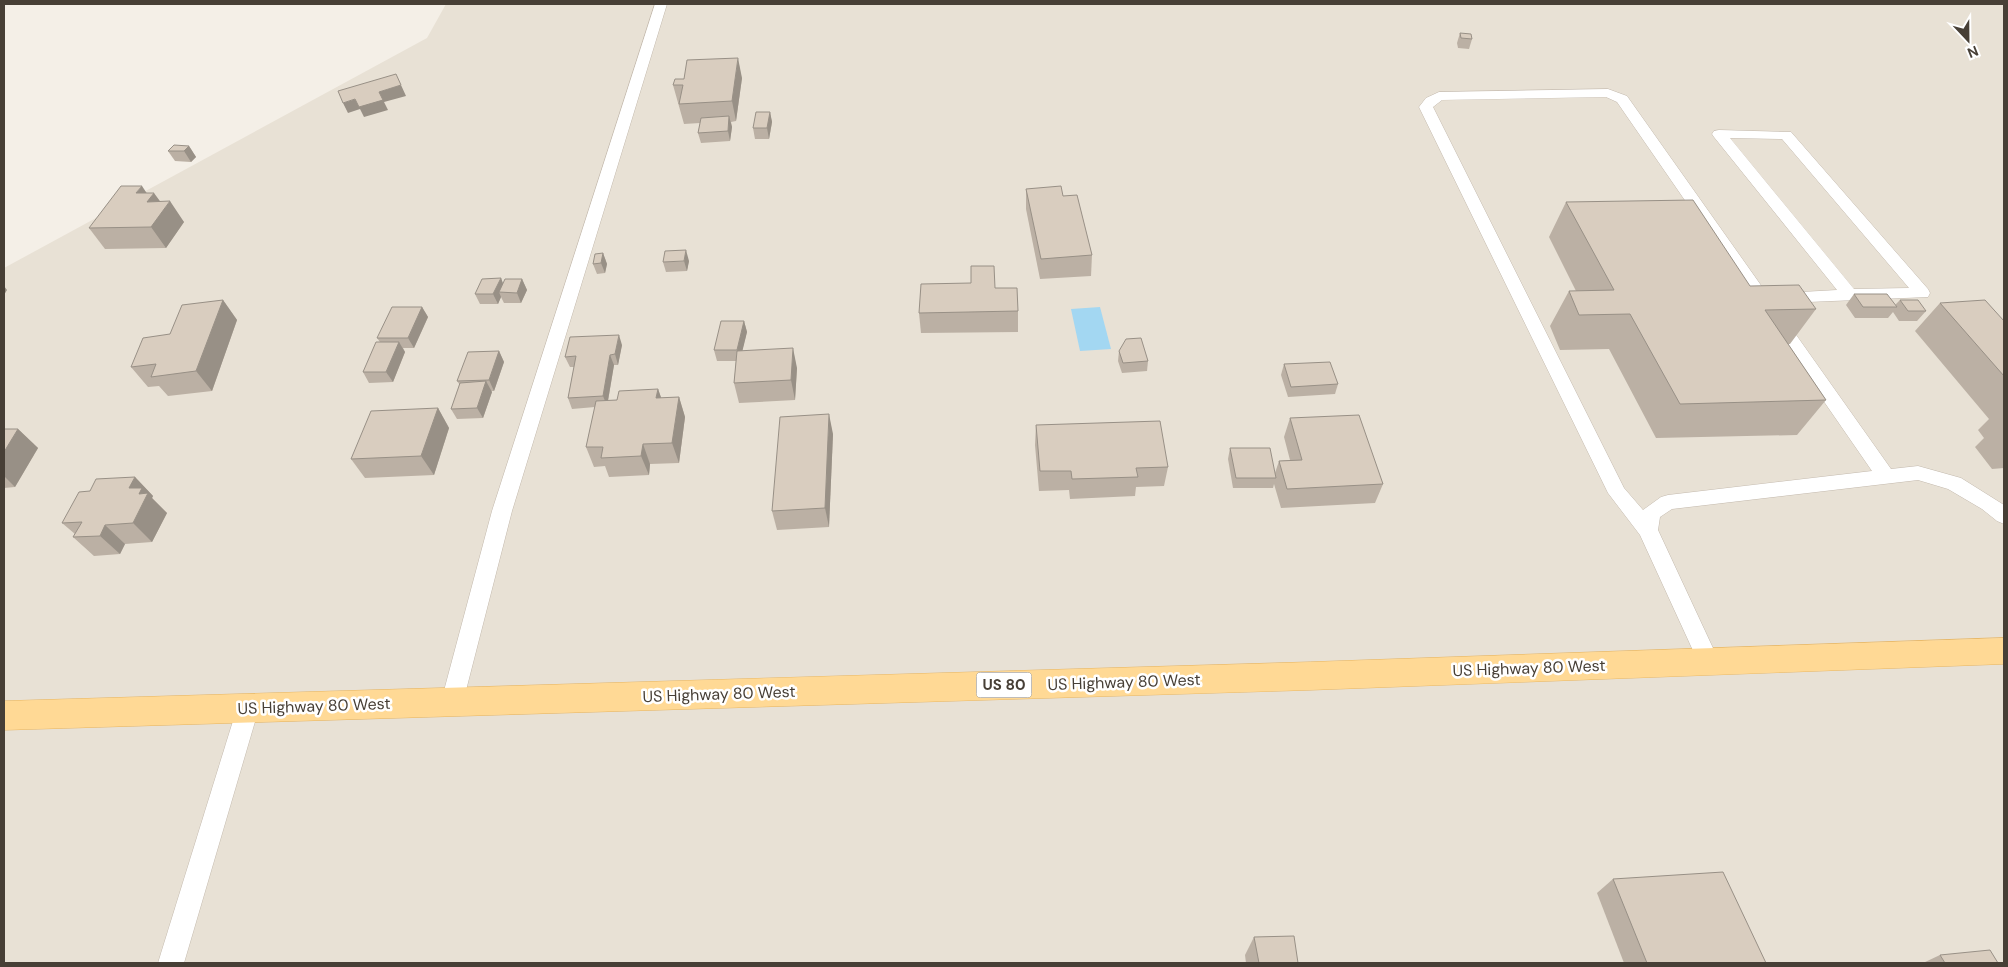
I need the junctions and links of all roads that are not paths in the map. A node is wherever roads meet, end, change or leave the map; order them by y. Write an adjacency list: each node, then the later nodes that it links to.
1 (661, 4): 9 (lane)
2 (1850, 295): 2 (lane); 3 (lane)
3 (1763, 300): 4 (lane); 6 (lane)
4 (1886, 476): 5 (lane); 6 (lane)
5 (2004, 516)
6 (1648, 530): 8 (lane)
7 (2004, 651): 8 (main road, US Highway 80 West / US 80)
8 (1708, 661): 9 (main road, US Highway 80 West / US 80)
9 (452, 702): 10 (main road, US Highway 80 West / US 80)
10 (248, 708): 11 (main road, US Highway 80 West / US 80); 12 (lane)
11 (4, 716)
12 (171, 963)

